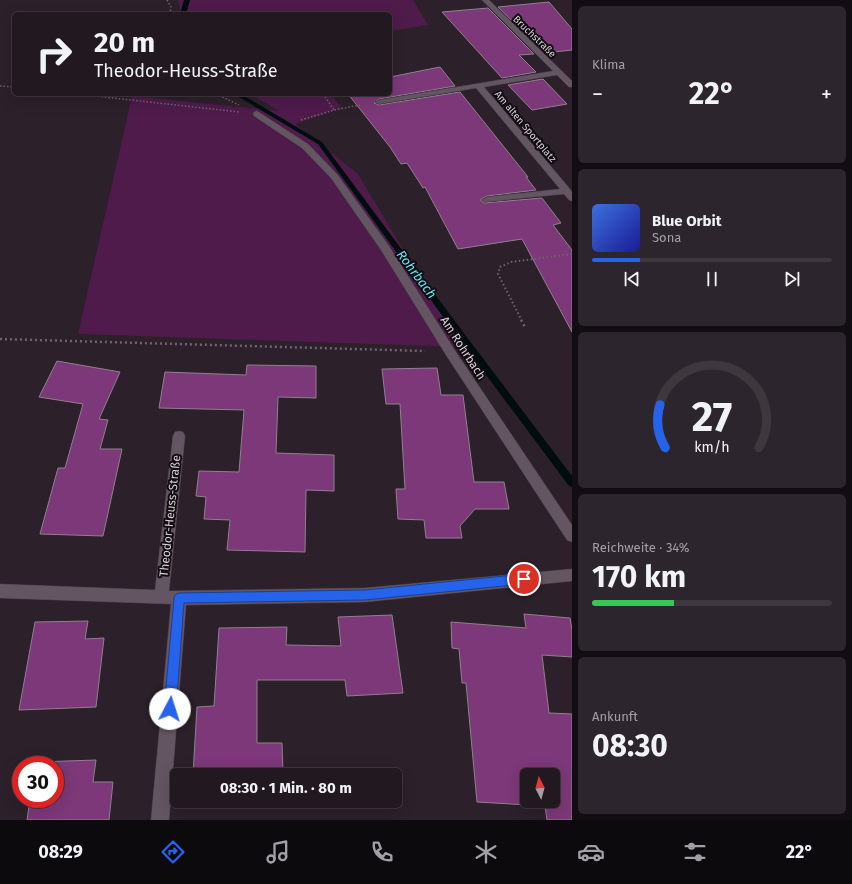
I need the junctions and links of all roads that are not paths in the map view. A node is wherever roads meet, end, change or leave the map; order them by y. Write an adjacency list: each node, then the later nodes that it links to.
1 (485, 0): 2 (street, Bruchstraße)
2 (558, 72): 3 (street, Bruchstraße); 4 (street, Am alten Sportplatz)
3 (572, 85)
4 (479, 86): 5 (street, Am alten Sportplatz); 7 (street, Am alten Sportplatz)
5 (379, 102)
6 (257, 114): 10 (street, Am Rohrbach)
7 (570, 194): 8 (street)
8 (488, 200)
9 (179, 436): 13 (street, Theodor-Heuss-Straße)
10 (572, 536)
11 (572, 575): 14 (street)
12 (0, 592): 13 (street)
13 (161, 597): 14 (street)
14 (179, 598): 15 (street)
15 (160, 820)

